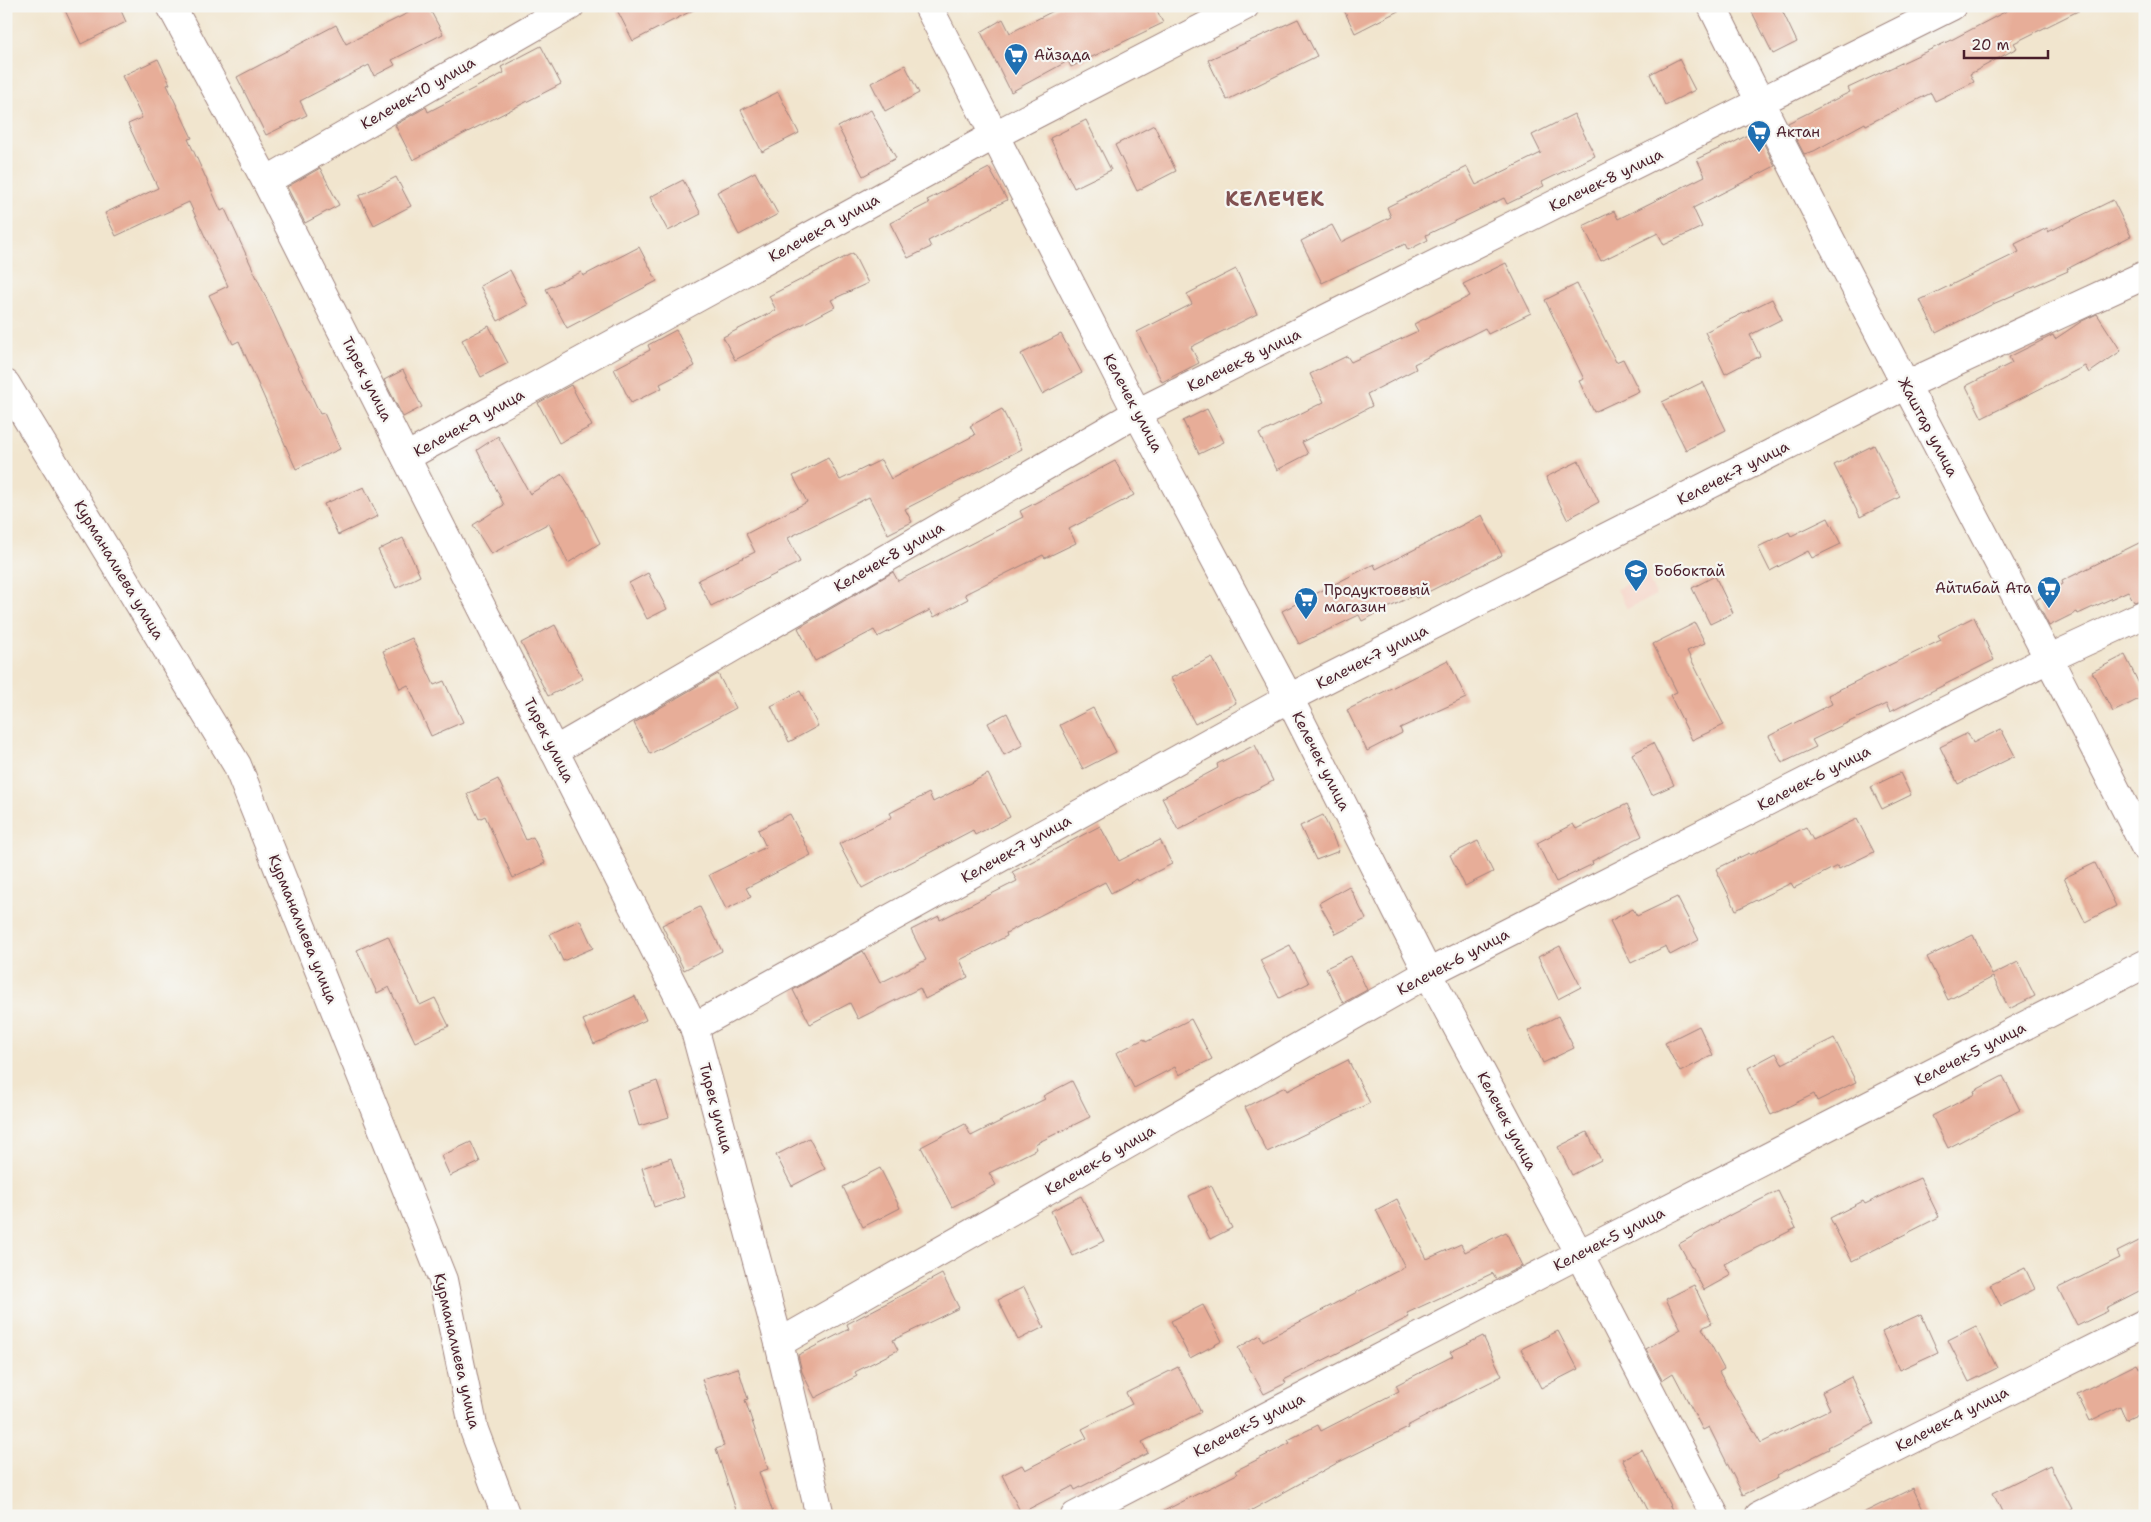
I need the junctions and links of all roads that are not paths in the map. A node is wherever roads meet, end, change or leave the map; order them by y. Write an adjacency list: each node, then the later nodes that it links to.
1 (171, 6): 9 (street, Тирек улица)
2 (570, 6): 9 (street, Келечек-10 улица)
3 (928, 6): 8 (street, Келечек улица)
4 (1245, 6): 8 (street, Келечек-9 улица)
5 (1712, 6): 7 (street, Жаштар улица)
6 (1952, 6): 7 (street, Келечек-8 улица)
7 (1760, 103): 12 (street, Жаштар улица); 13 (street, Келечек-8 улица)
8 (995, 135): 13 (street, Келечек улица); 14 (street, Келечек-9 улица)
9 (266, 181): 14 (street, Тирек улица)
10 (2145, 275): 12 (street, Келечек-7 улица)
11 (6, 384): 26 (street, Курманалиева улица)
12 (1906, 385): 16 (street, Жаштар улица); 17 (street, Келечек-7 улица)
13 (1137, 413): 17 (street, Келечек улица); 18 (street, Келечек-8 улица)
14 (406, 457): 18 (street, Тирек улица)
15 (2145, 614): 16 (street, Келечек-6 улица)
16 (2050, 658): 19 (street, Жаштар улица); 21 (street, Келечек-6 улица)
17 (1289, 698): 21 (street, Келечек улица); 22 (street, Келечек-7 улица)
18 (554, 751): 22 (street, Тирек улица)
19 (2145, 847)
20 (2145, 964): 23 (street, Келечек-5 улица)
21 (1428, 973): 23 (street, Келечек улица); 25 (street, Келечек-6 улица)
22 (694, 1027): 25 (street, Тирек улица)
23 (1579, 1254): 28 (street, Келечек-5 улица); 29 (street, Келечек улица)
24 (2145, 1323): 30 (street, Келечек-4 улица)
25 (779, 1343): 27 (street, Тирек улица)
26 (506, 1516)
27 (820, 1516)
28 (1075, 1516)
29 (1715, 1516)
30 (1759, 1516)

